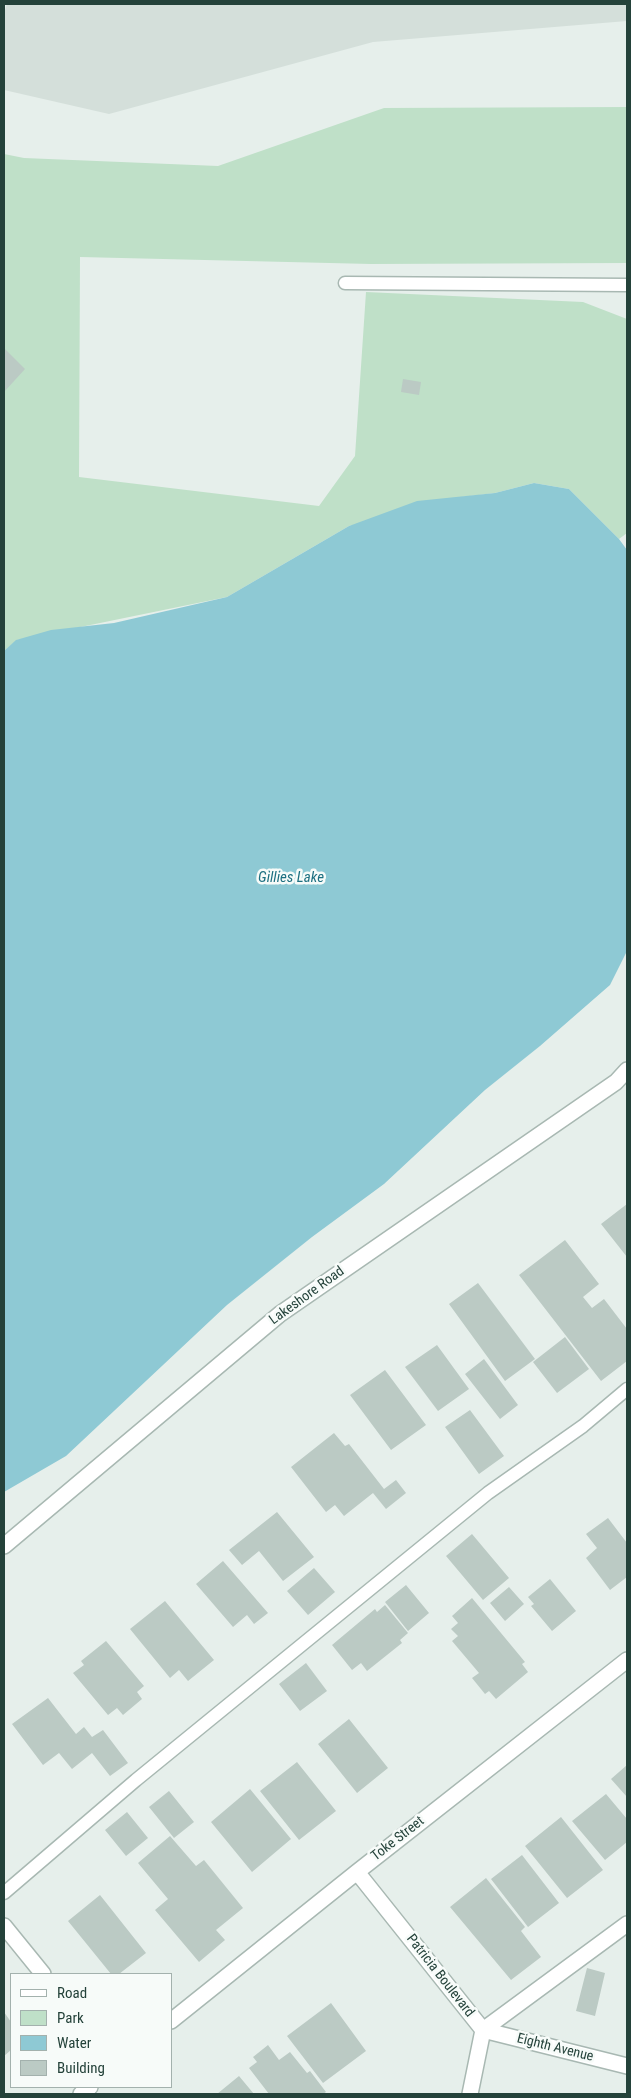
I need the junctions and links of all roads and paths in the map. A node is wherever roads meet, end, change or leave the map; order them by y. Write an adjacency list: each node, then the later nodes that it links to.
1 (346, 283): 2 (lane)
2 (627, 285)
3 (627, 1070): 5 (street, Lakeshore Road)
4 (627, 1389): 8 (lane)
5 (4, 1546)
6 (627, 1660): 7 (street, Toke Street)
7 (357, 1872): 12 (street, Toke Street); 13 (street, Patricia Boulevard)
8 (4, 1893)
9 (627, 1924): 13 (street)
10 (4, 1926): 11 (street)
11 (42, 1973)
12 (172, 2020)
13 (483, 2030): 14 (street, Eighth Avenue); 15 (street, Patricia Boulevard)
14 (627, 2066)
15 (468, 2092)

